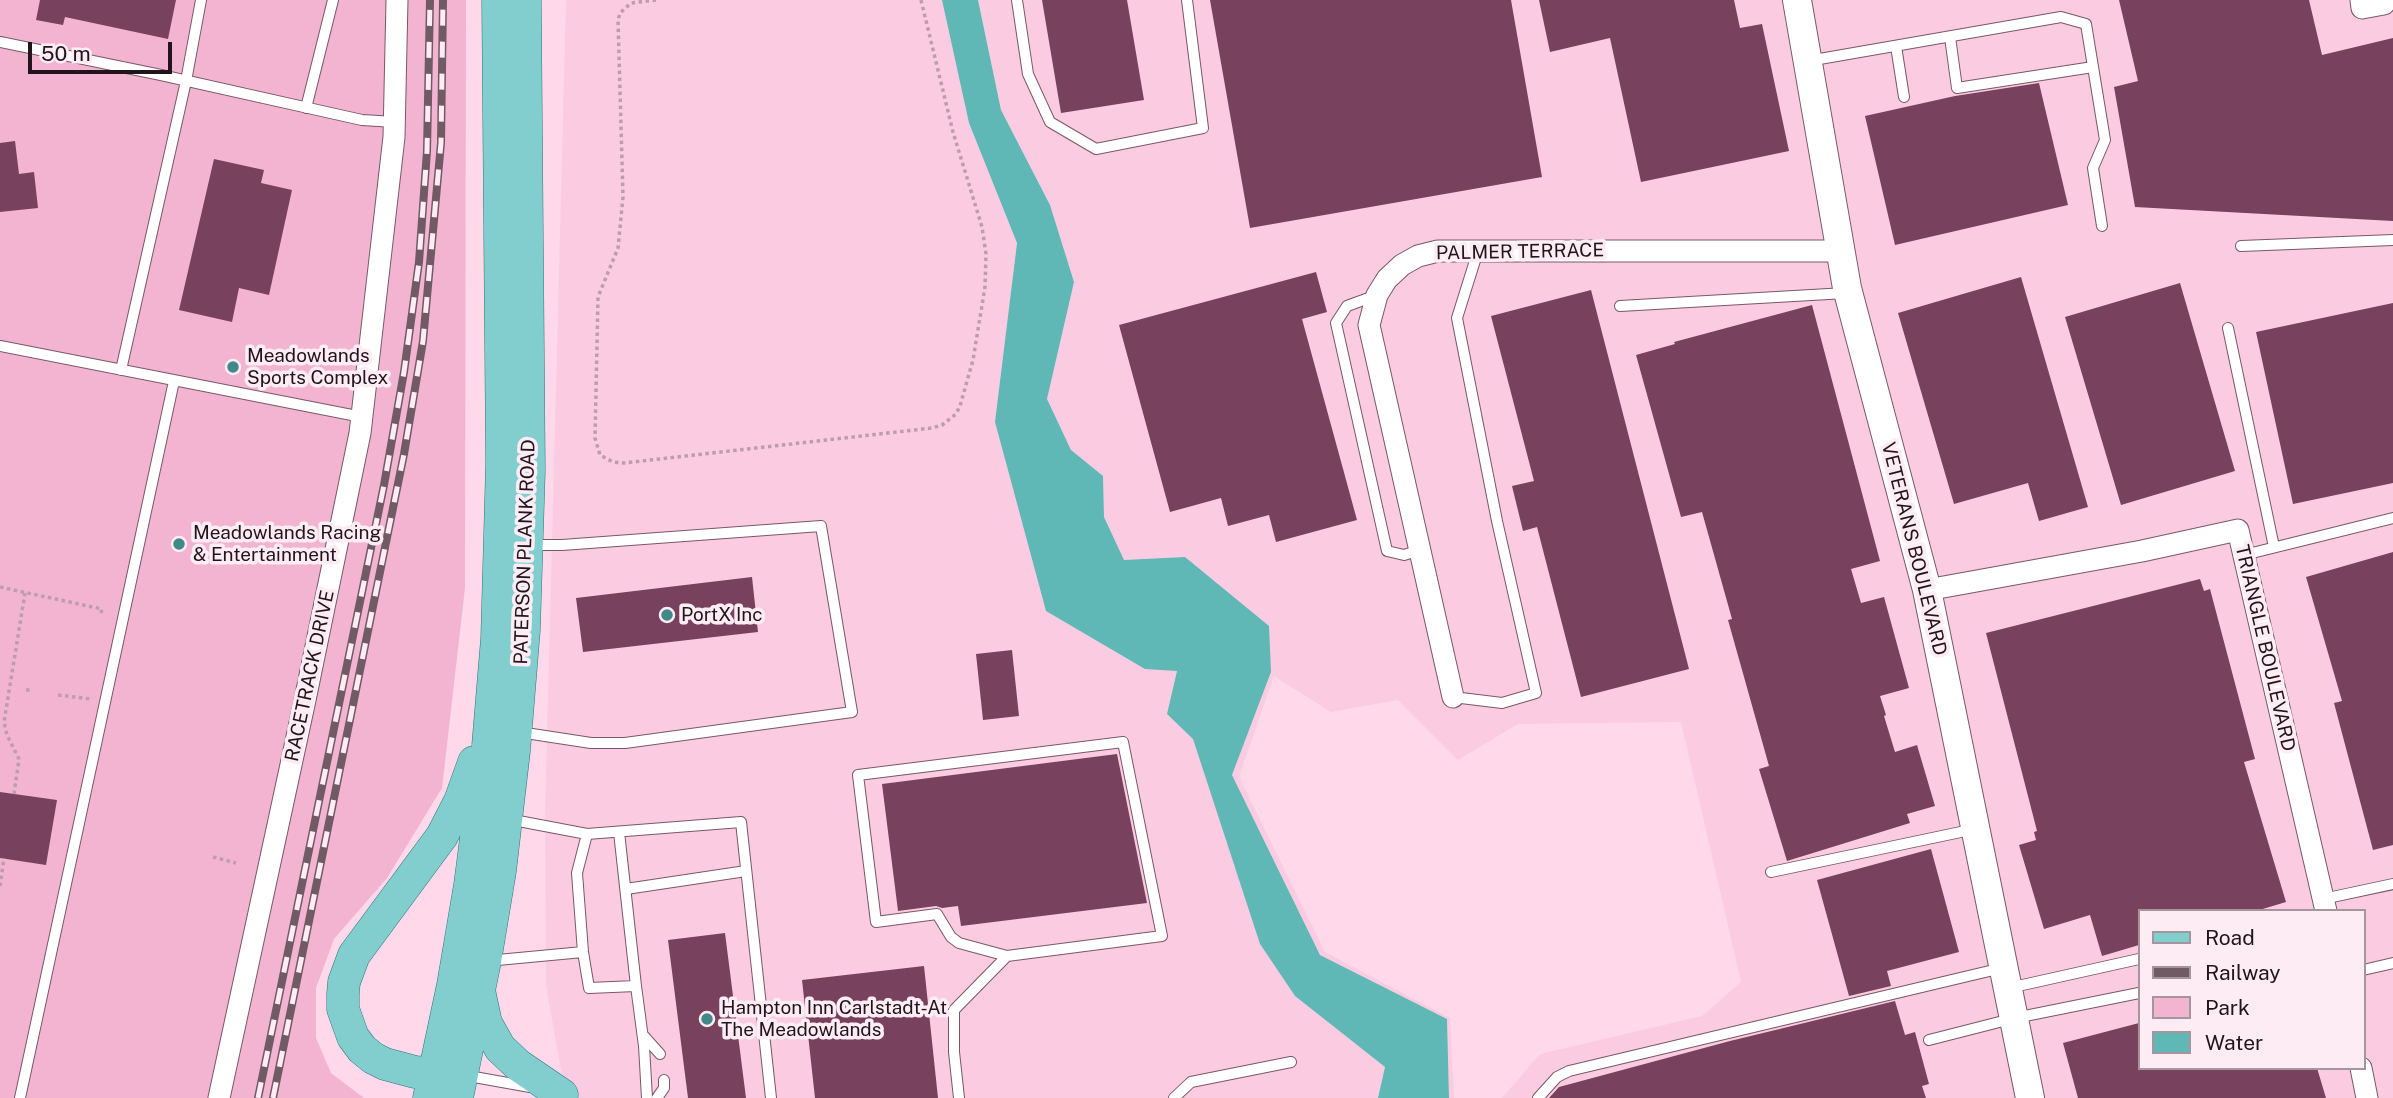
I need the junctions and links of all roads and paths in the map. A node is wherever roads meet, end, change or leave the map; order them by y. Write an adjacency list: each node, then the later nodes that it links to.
1 (201, 0): 18 (lane)
2 (333, 0): 20 (lane)
3 (397, 0): 21 (street, RACETRACK DRIVE)
4 (498, 0): 47 (main road, PATERSON PLANK ROAD)
5 (525, 0): 36 (main road, PATERSON PLANK ROAD)
6 (656, 0): 7 (path)
7 (921, 0)
8 (1017, 0): 9 (lane)
9 (1187, 0)
10 (1797, 0): 16 (street, VETERANS BOULEVARD)
11 (2361, 0): 12 (street)
12 (2388, 5)
13 (1950, 37): 15 (lane); 17 (lane); 17 (lane)
14 (0, 42): 18 (lane)
15 (1896, 46): 16 (lane); 19 (lane)
16 (1808, 61): 26 (street, VETERANS BOULEVARD)
17 (2093, 67): 22 (lane)
18 (186, 81): 20 (lane); 32 (lane)
19 (1904, 97)
20 (306, 108): 21 (lane)
21 (395, 122): 34 (street, RACETRACK DRIVE)
22 (2102, 226)
23 (2393, 240): 24 (lane)
24 (2241, 246)
25 (1478, 251): 26 (street, PALMER TERRACE); 28 (street, PALMER TERRACE); 45 (lane)
26 (1841, 251): 27 (street, VETERANS BOULEVARD)
27 (1849, 292): 29 (lane); 41 (street, VETERANS BOULEVARD)
28 (1377, 295): 38 (street, PALMER TERRACE); 38 (lane)
29 (1620, 306)
30 (2228, 328): 37 (lane)
31 (0, 346): 32 (lane)
32 (121, 370): 33 (lane)
33 (174, 381): 34 (lane); 81 (lane)
34 (362, 417): 82 (street, RACETRACK DRIVE)
35 (2393, 518): 37 (lane)
36 (528, 545): 48 (main road, PATERSON PLANK ROAD); 48 (lane)
37 (2274, 547): 39 (lane)
38 (1420, 550): 45 (street, PALMER TERRACE)
39 (2244, 555): 41 (street, TRIANGLE BOULEVARD); 62 (street, TRIANGLE BOULEVARD)
40 (0, 587): 42 (path)
41 (1927, 590): 51 (street, VETERANS BOULEVARD)
42 (25, 593): 43 (path); 49 (path)
43 (101, 613)
44 (58, 695): 46 (path)
45 (1453, 697)
46 (87, 699)
47 (491, 708): 79 (main road, PATERSON PLANK ROAD); 79 (main road)
48 (516, 732): 50 (main road, PATERSON PLANK ROAD)
49 (14, 794)
50 (507, 819): 53 (lane); 68 (main road, PATERSON PLANK ROAD)
51 (1975, 829): 58 (lane); 69 (street, VETERANS BOULEVARD)
52 (619, 832): 53 (lane); 57 (lane); 61 (lane)
53 (587, 834): 63 (lane)
54 (213, 858): 56 (path)
55 (4, 859): 60 (path)
56 (236, 863)
57 (746, 871): 61 (lane); 85 (lane)
58 (1771, 873)
59 (2393, 884): 62 (lane)
60 (0, 886)
61 (626, 889): 70 (lane)
62 (2324, 905)
63 (583, 953): 68 (lane); 70 (lane)
64 (1007, 956): 64 (lane); 86 (lane)
65 (2138, 960): 69 (lane)
66 (2393, 963): 67 (lane)
67 (2365, 970)
68 (482, 977): 79 (main road, PATERSON PLANK ROAD); 80 (main road)
69 (2006, 977): 72 (street, VETERANS BOULEVARD); 88 (lane)
70 (636, 986): 73 (lane)
71 (2138, 993): 72 (lane)
72 (2015, 1018): 74 (lane); 89 (street, VETERANS BOULEVARD)
73 (642, 1034): 75 (lane); 83 (lane)
74 (1929, 1040)
75 (660, 1054)
76 (1291, 1062): 87 (lane)
77 (2361, 1070): 90 (street)
78 (664, 1080): 84 (lane)
79 (446, 1086): 80 (lane)
80 (566, 1097)
81 (20, 1098)
82 (219, 1098)
83 (647, 1098)
84 (657, 1098)
85 (771, 1098)
86 (959, 1098)
87 (1174, 1098)
88 (1538, 1098)
89 (2030, 1098)
90 (2368, 1098)

